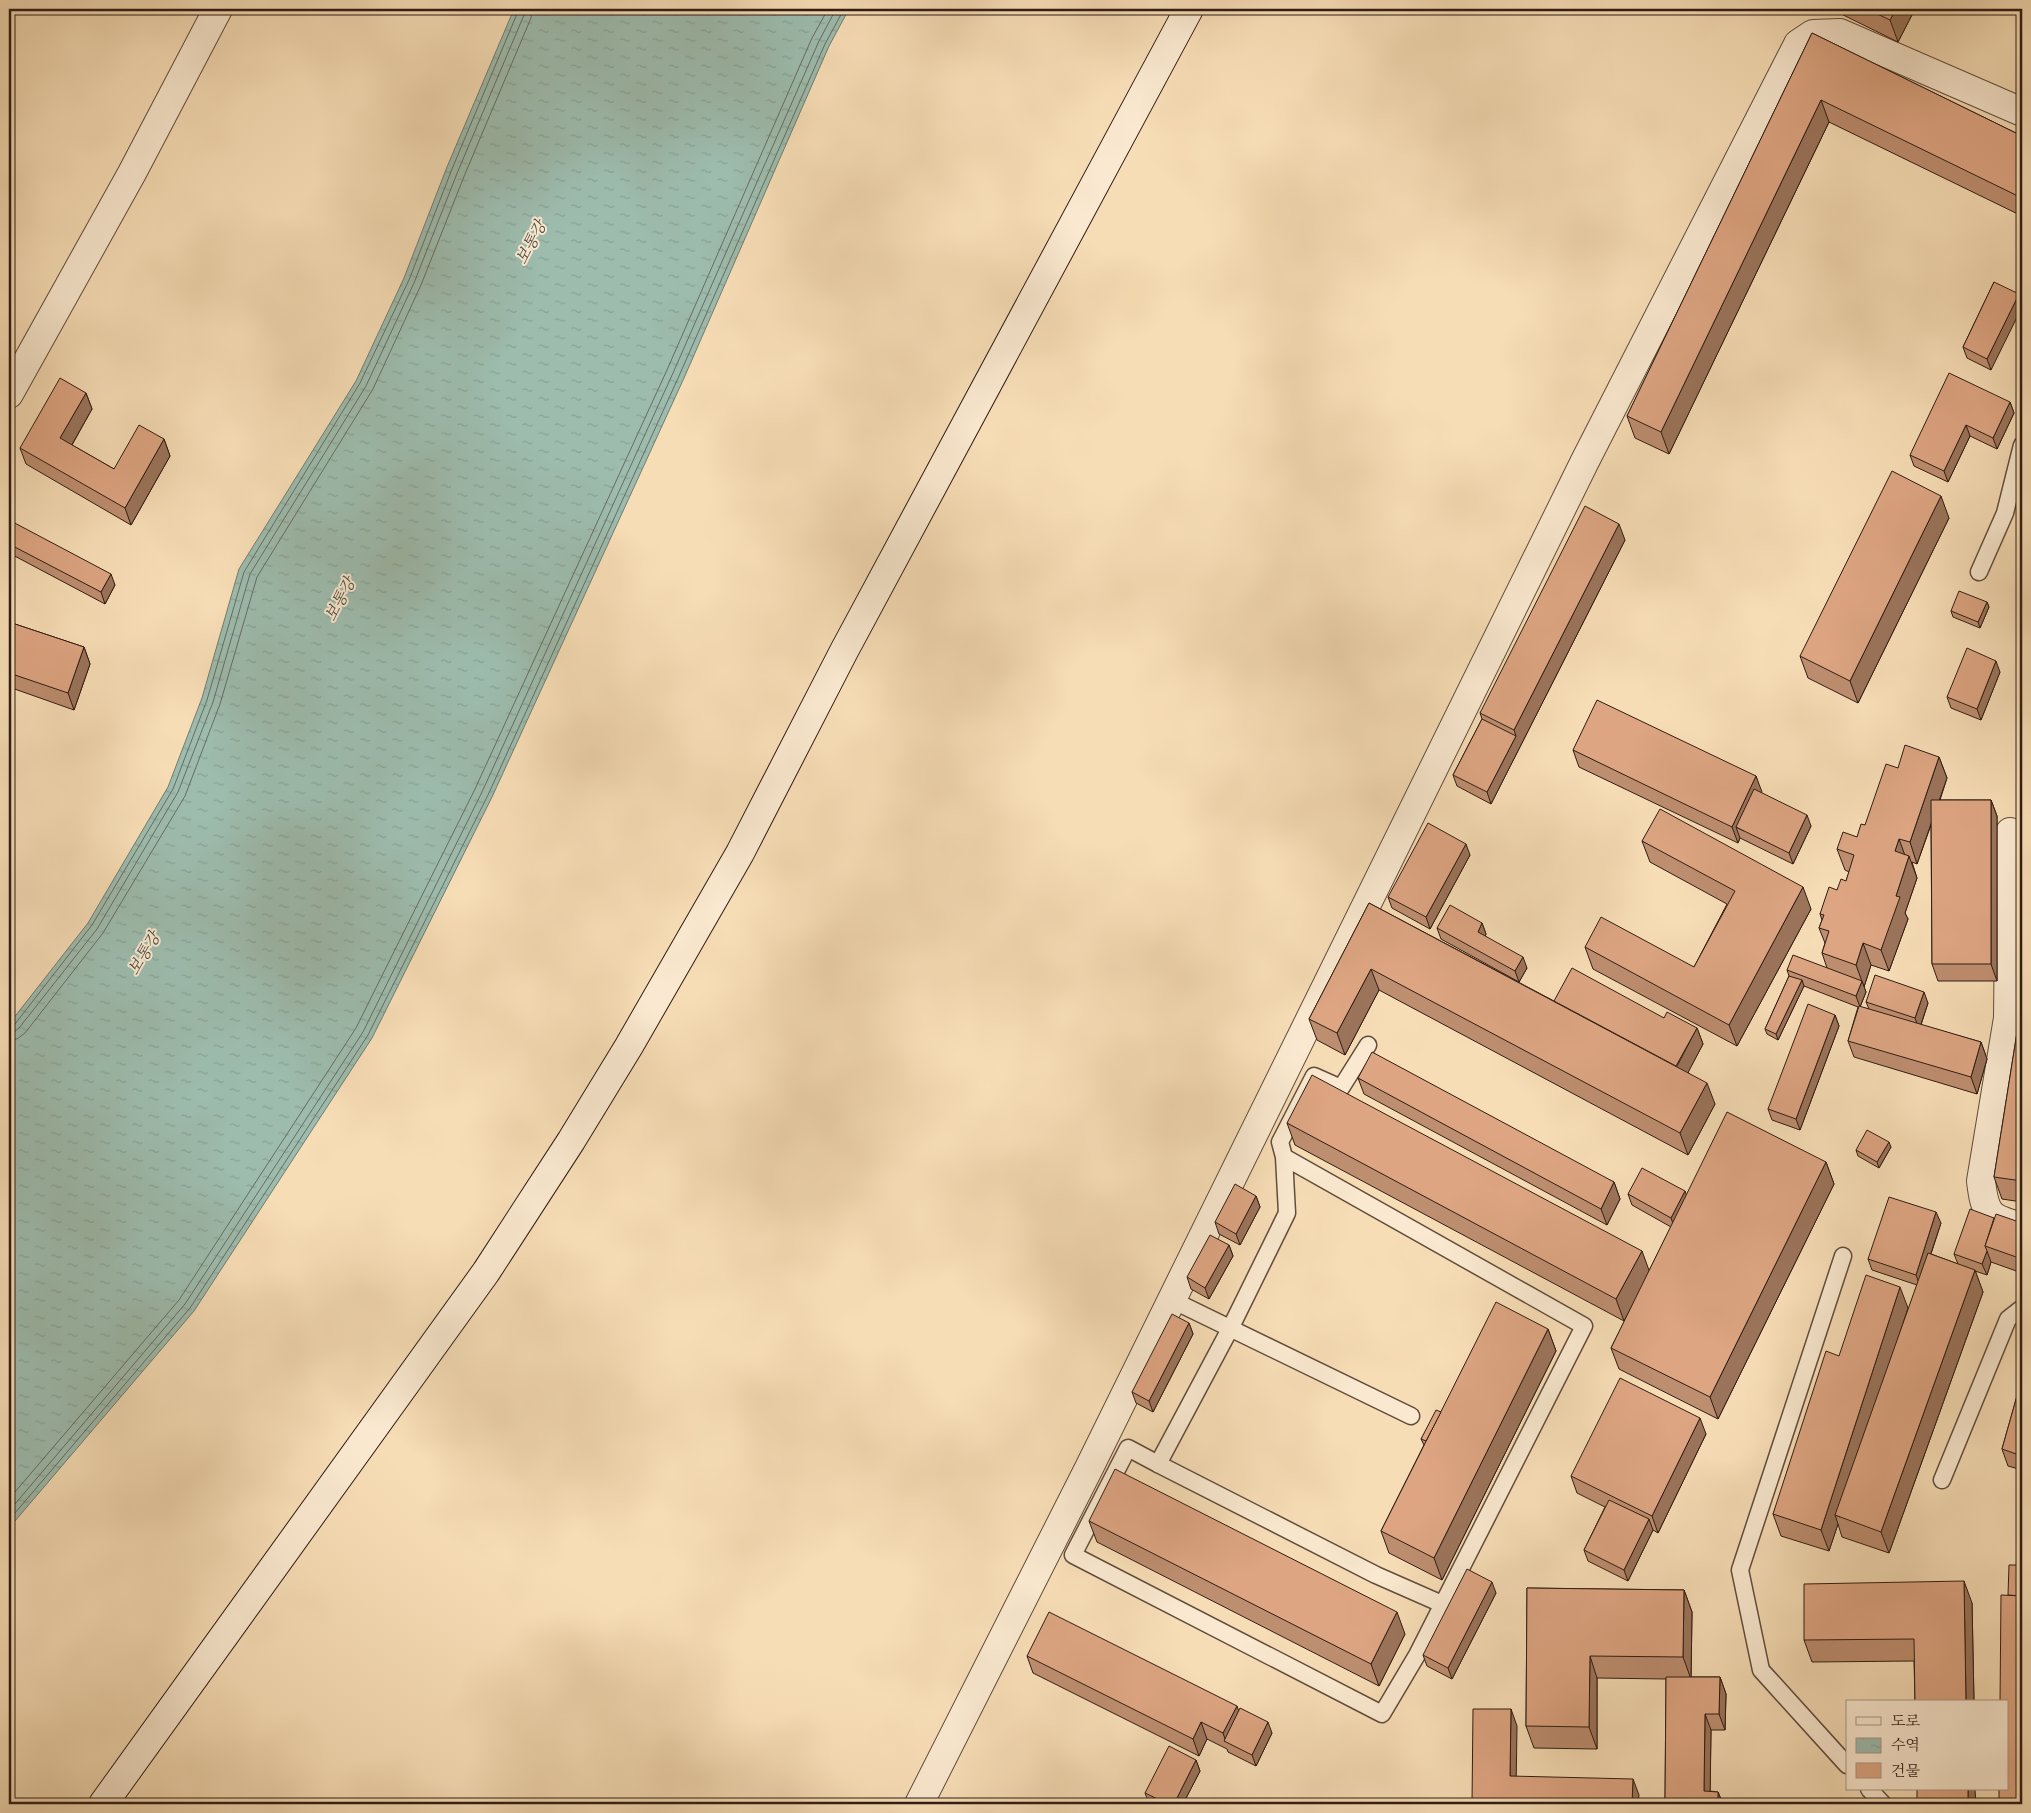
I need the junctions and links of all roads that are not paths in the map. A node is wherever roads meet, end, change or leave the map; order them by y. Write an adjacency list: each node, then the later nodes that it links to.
1 (218, 9): 4 (street)
2 (1190, 9): 21 (street)
3 (2022, 112): 12 (street)
4 (9, 394)
5 (2022, 445): 6 (lane)
6 (1979, 572)
7 (2010, 832): 10 (street)
8 (1368, 1045): 9 (lane)
9 (1284, 1157): 14 (lane); 18 (lane)
10 (2022, 1228)
11 (1843, 1256): 19 (lane)
12 (1172, 1300): 14 (lane); 22 (street)
13 (2022, 1308): 17 (lane)
14 (1231, 1327): 15 (lane); 16 (lane)
15 (1410, 1416)
16 (1158, 1464): 18 (lane); 18 (lane)
17 (1942, 1480)
18 (1442, 1604)
19 (1846, 1764)
20 (1870, 1790): 23 (lane)
21 (103, 1804)
22 (919, 1804)
23 (1883, 1804)

